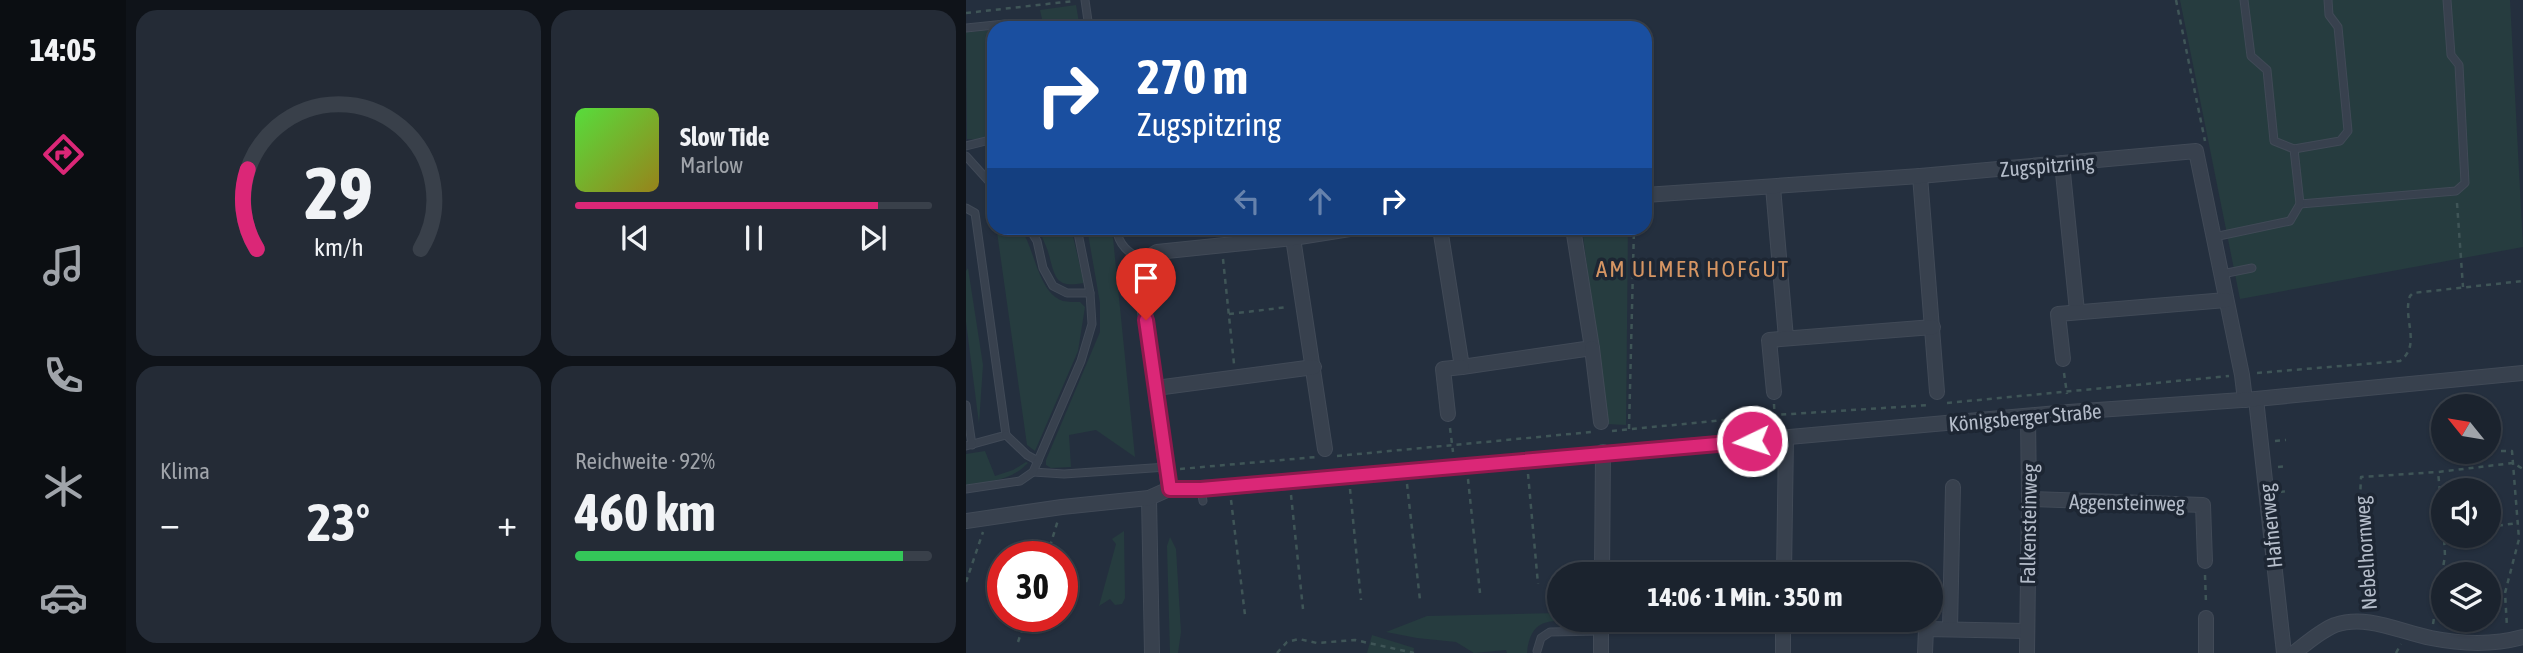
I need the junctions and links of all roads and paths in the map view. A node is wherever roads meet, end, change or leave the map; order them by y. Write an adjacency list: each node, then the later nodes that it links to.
1 (1085, 0): 6 (path); 7 (lane)
2 (2176, 0): 12 (path)
3 (2244, 0): 13 (lane)
4 (2328, 0): 13 (lane)
5 (2447, 0): 19 (lane)
6 (966, 13)
7 (1088, 21)
8 (987, 27): 9 (lane)
9 (966, 28)
10 (987, 141): 11 (lane)
11 (966, 146)
12 (2201, 147): 15 (street, Zugspitzring); 31 (street)
13 (2294, 149): 21 (lane)
14 (966, 156): 17 (lane)
15 (2062, 163): 16 (street, Zugspitzring); 41 (street)
16 (1920, 176): 18 (street, Zugspitzring); 43 (street)
17 (987, 179)
18 (1773, 187): 20 (street, Zugspitzring); 44 (street)
19 (2456, 191): 21 (lane); 37 (path)
20 (1652, 195)
21 (2300, 204): 31 (lane)
22 (966, 208): 64 (lane)
23 (1033, 235): 38 (lane)
24 (1078, 235): 38 (lane)
25 (1118, 235): 33 (lane)
26 (1307, 235): 30 (street)
27 (1441, 235): 48 (street)
28 (1574, 235): 45 (street)
29 (1634, 235): 63 (path)
30 (1293, 237): 32 (street); 40 (street)
31 (2213, 237): 35 (street)
32 (1222, 245): 33 (street); 42 (path)
33 (1143, 261): 52 (street)
34 (2252, 268): 35 (lane)
35 (2221, 274): 39 (street)
36 (2523, 281): 37 (path)
37 (2463, 287): 50 (path)
38 (1090, 293): 72 (lane)
39 (2226, 300): 41 (street); 50 (street)
40 (1304, 305): 42 (path); 47 (street)
41 (2077, 312): 46 (street)
42 (1229, 314): 51 (path)
43 (1933, 327): 44 (street); 54 (street)
44 (1786, 338): 53 (street)
45 (1592, 348): 48 (street); 62 (street)
46 (2063, 359): 55 (path)
47 (1314, 367): 51 (street); 68 (street)
48 (1462, 367): 59 (street)
49 (2523, 373): 56 (street, Königsberger Straße)
50 (2242, 375): 55 (path); 56 (street)
51 (1235, 377): 52 (street)
52 (1156, 388): 75 (street)
53 (1774, 392): 60 (path)
54 (1937, 392)
55 (2067, 393): 58 (path); 60 (path)
56 (2250, 400): 58 (street, Königsberger Straße); 127 (street, Hafnerweg)
57 (966, 405): 66 (lane)
58 (2069, 412): 61 (street, Königsberger Straße)
59 (1448, 414): 67 (path)
60 (1775, 415): 63 (path); 65 (path)
61 (2028, 417): 65 (street, Königsberger Straße); 88 (street, Falkensteinweg)
62 (1601, 422)
63 (1629, 429): 67 (path)
64 (1006, 435): 66 (lane); 72 (lane)
65 (1781, 438): 70 (street, Königsberger Straße); 98 (street)
66 (969, 445)
67 (1453, 445): 74 (path); 75 (path)
68 (1325, 449)
69 (2501, 451): 73 (path)
70 (1603, 453): 71 (street, Königsberger Straße); 97 (street)
71 (1527, 460): 74 (street, Königsberger Straße); 100 (path)
72 (1038, 461): 78 (lane)
73 (2513, 463): 76 (path); 79 (path, Nebelhornweg); 92 (path)
74 (1460, 466): 77 (street, Königsberger Straße); 101 (path)
75 (1167, 469): 78 (lane); 86 (street)
76 (2523, 469)
77 (1406, 470): 80 (street, Königsberger Straße); 103 (path)
78 (1033, 472): 85 (lane)
79 (2438, 472): 81 (path); 107 (path, Nebelhornweg)
80 (1348, 475): 82 (street, Königsberger Straße); 102 (path)
81 (2439, 478)
82 (1290, 481): 83 (street, Königsberger Straße); 104 (path)
83 (1230, 486): 86 (street, Königsberger Straße); 105 (path)
84 (1953, 487): 108 (street)
85 (966, 489)
86 (1170, 489): 87 (street, Königsberger Straße)
87 (1149, 498): 89 (street, Königsberger Straße); 119 (street)
88 (2029, 499): 96 (street, Aggensteinweg); 109 (street, Falkensteinweg)
89 (1062, 507): 90 (street, Königsberger Straße); 94 (path)
90 (988, 519): 91 (street, Königsberger Straße); 99 (path)
91 (966, 521)
92 (2518, 523): 93 (path); 116 (path)
93 (2501, 525)
94 (1052, 541)
95 (2445, 548): 115 (path)
96 (2205, 561): 106 (path)
97 (1602, 562)
98 (1784, 562)
99 (966, 582)
100 (1538, 584)
101 (1480, 593)
102 (1361, 600)
103 (1420, 600)
104 (1303, 609)
105 (1245, 615)
106 (2206, 618): 126 (street)
107 (2370, 623): 115 (street, Nebelhornweg); 128 (street, Nebelhornweg)
108 (1950, 629): 109 (street); 124 (street)
109 (2026, 631): 125 (street, Falkensteinweg)
110 (1021, 632): 117 (path)
111 (1550, 632): 118 (lane)
112 (1601, 632): 122 (street)
113 (1783, 632): 123 (street)
114 (2523, 637): 116 (street, Nebelhornweg)
115 (2430, 638): 116 (street, Nebelhornweg)
116 (2508, 641)
117 (1018, 642)
118 (1537, 651)
119 (1153, 653)
120 (1278, 653): 121 (path)
121 (1414, 653)
122 (1601, 653)
123 (1783, 653)
124 (1925, 653)
125 (2027, 653)
126 (2206, 653)
127 (2284, 653)
128 (2294, 653)

